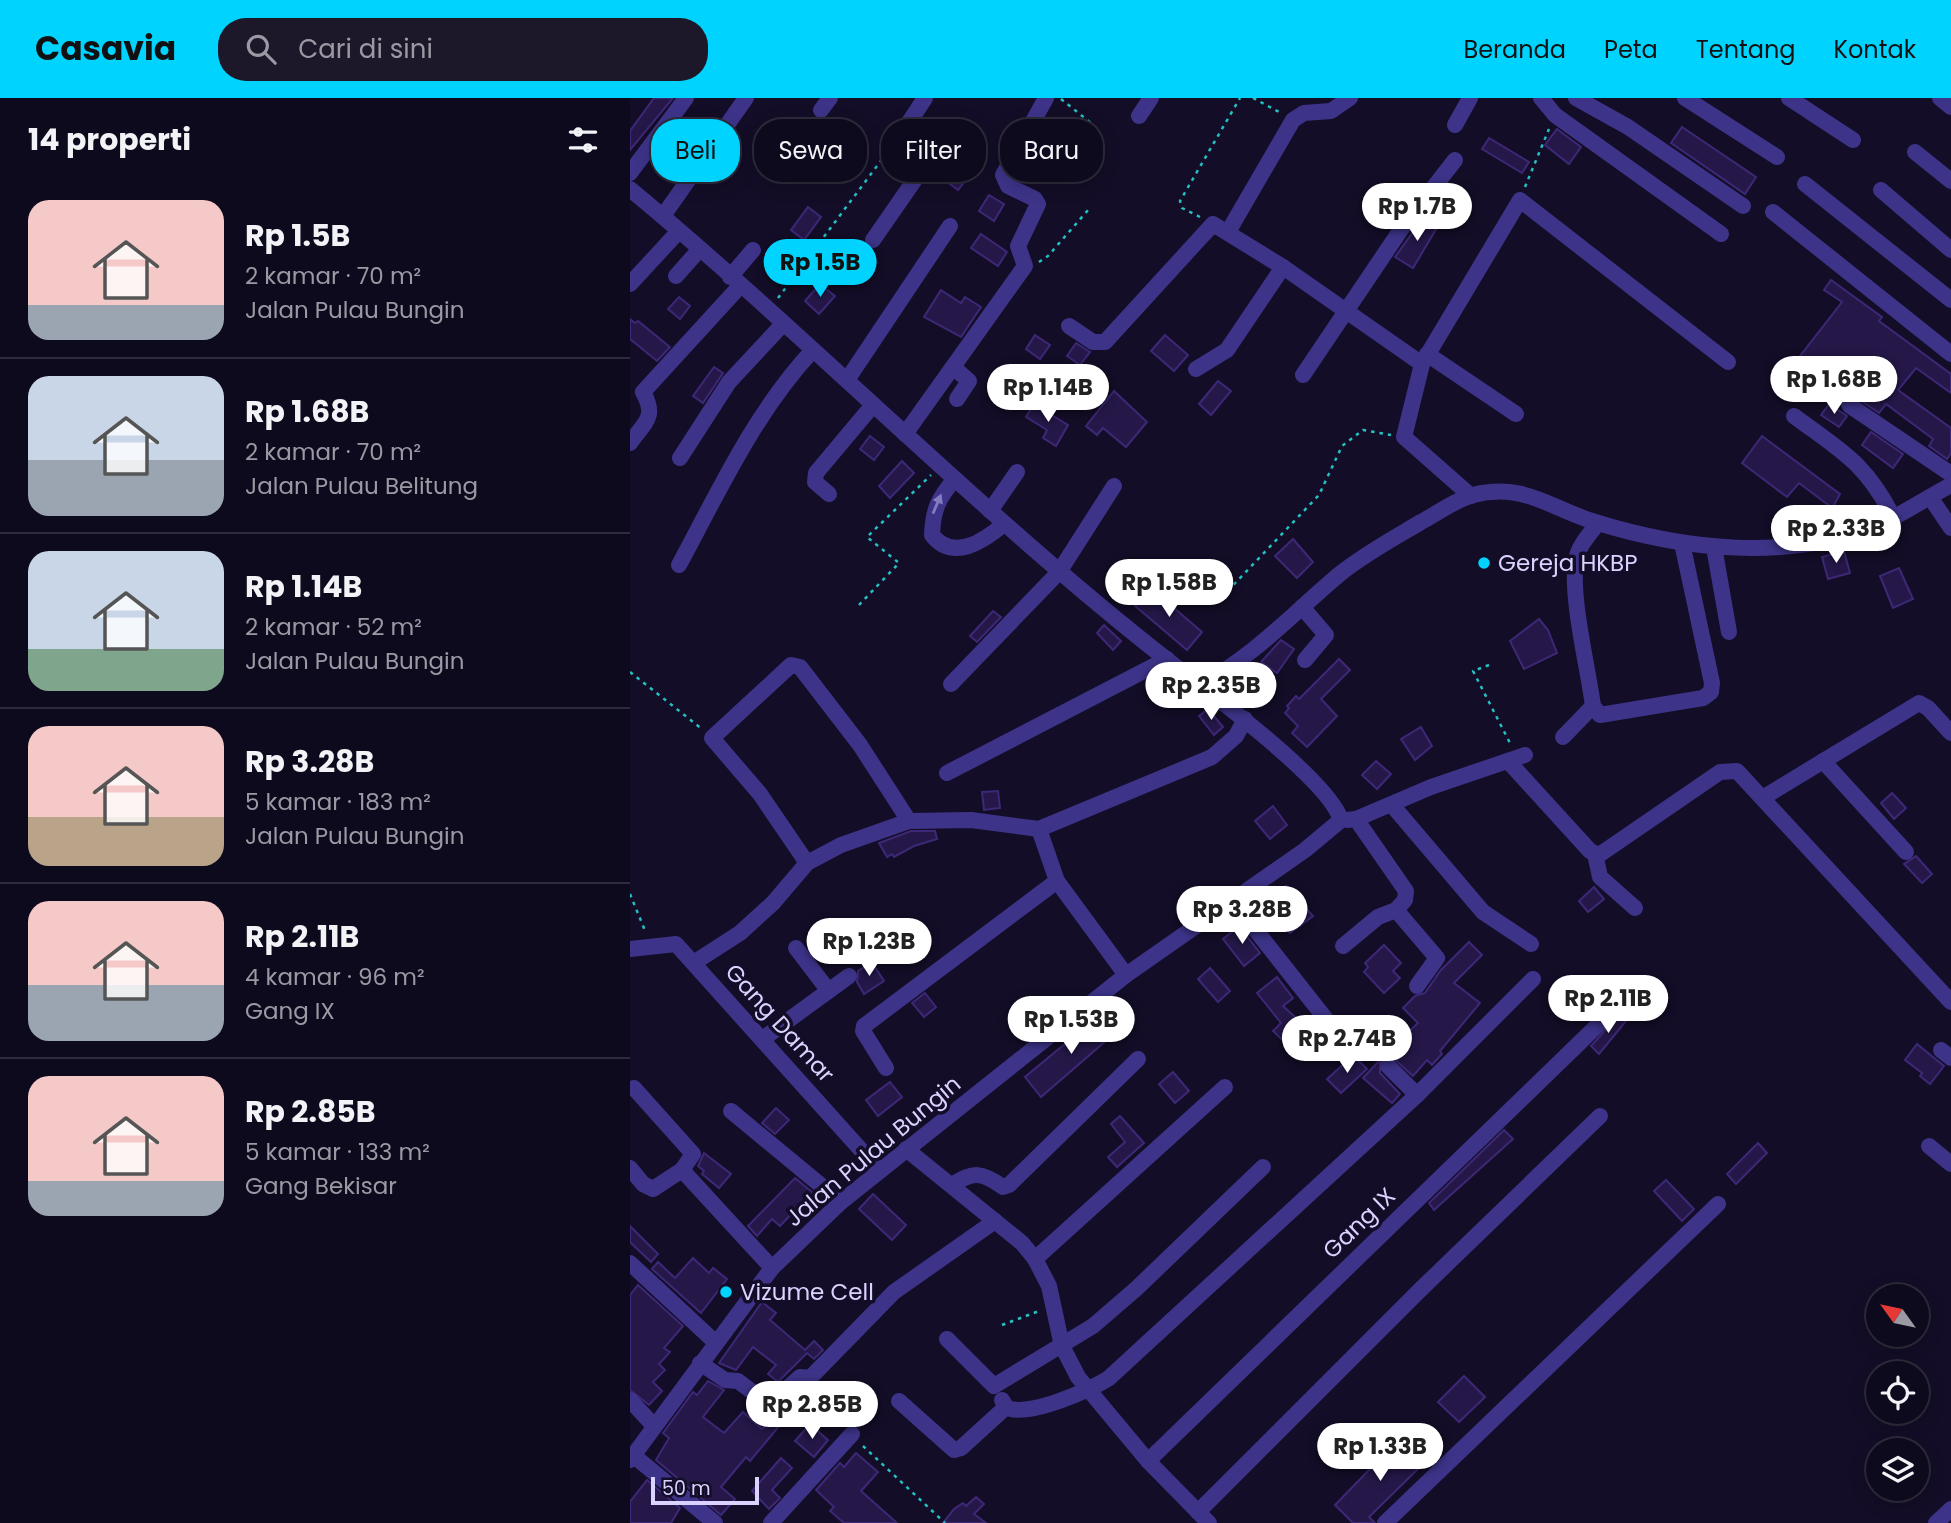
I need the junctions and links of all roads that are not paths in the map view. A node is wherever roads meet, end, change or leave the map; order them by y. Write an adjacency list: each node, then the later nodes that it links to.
1 (686, 98): 23 (street)
2 (746, 98): 30 (street)
3 (925, 98): 35 (street)
4 (1151, 98): 17 (street)
5 (1350, 98): 33 (street)
6 (1470, 98): 18 (street)
7 (1541, 98): 16 (street)
8 (1562, 98): 16 (street)
9 (1576, 98): 14 (street)
10 (1685, 98): 21 (street)
11 (1789, 98): 19 (street)
12 (1940, 98): 15 (street)
13 (1048, 99): 51 (street)
14 (1597, 102): 28 (street)
15 (1951, 107)
16 (1555, 115): 34 (street)
17 (1139, 116)
18 (1455, 125)
19 (1853, 140)
20 (1916, 152): 24 (street)
21 (1777, 157)
22 (1455, 160): 44 (street)
23 (630, 173)
24 (1951, 181)
25 (1805, 184): 43 (street)
26 (630, 189): 30 (street)
27 (1881, 190): 38 (street)
28 (1743, 206)
29 (1773, 212): 48 (street)
30 (663, 216): 32 (street)
31 (950, 226): 54 (street)
32 (679, 230): 36 (street); 42 (street)
33 (1228, 232): 39 (street); 46 (street)
34 (1720, 234)
35 (873, 240)
36 (699, 249): 40 (street); 41 (street)
37 (753, 250): 41 (street)
38 (1951, 250)
39 (1283, 267): 44 (street); 52 (street)
40 (676, 276)
41 (735, 282): 45 (street); 61 (street)
42 (630, 284)
43 (1951, 300)
44 (1345, 311): 49 (street); 53 (street)
45 (783, 324): 47 (street); 62 (street)
46 (1069, 326)
47 (813, 350): 54 (street); 78 (street)
48 (1951, 354)
49 (1424, 359): 50 (street); 58 (street); 69 (street)
50 (1728, 362)
51 (953, 367): 55 (street); 60 (street)
52 (1196, 369)
53 (1303, 375)
54 (847, 380): 56 (street)
55 (957, 399)
56 (873, 405): 60 (street); 68 (street)
57 (1849, 405): 64 (street)
58 (1516, 414)
59 (1794, 416): 72 (street)
60 (905, 434): 65 (street)
61 (630, 443)
62 (680, 458)
63 (1017, 472): 71 (street)
64 (1951, 474)
65 (956, 479): 71 (street); 74 (street, one-way to 65)
66 (1951, 485): 70 (street)
67 (1114, 486): 79 (street)
68 (829, 494)
69 (1471, 496): 73 (street); 80 (street)
70 (1933, 502): 72 (street); 75 (street)
71 (990, 511): 74 (street)
72 (1893, 517): 77 (street)
73 (1598, 523): 76 (street); 88 (street)
74 (1004, 524): 79 (street)
75 (1949, 526)
76 (1682, 543): 77 (street); 88 (street)
77 (1714, 547): 81 (street)
78 (680, 565)
79 (1059, 572): 82 (street); 85 (street)
80 (1311, 616): 83 (street); 84 (street)
81 (1729, 632)
82 (1167, 660): 86 (street); 93 (street)
83 (1305, 660)
84 (1233, 667): 86 (street); 87 (street)
85 (951, 684)
86 (1200, 685): 87 (street)
87 (1223, 700): 89 (street)
88 (1593, 706): 91 (street)
89 (1247, 721): 96 (street); 98 (street)
90 (1951, 733): 92 (street)
91 (1563, 737)
92 (1823, 761): 94 (street); 99 (street)
93 (947, 773)
94 (1764, 797): 100 (street); 116 (street)
95 (1392, 805): 96 (street, Jalan Pulau Bungin); 100 (street, Jalan Pulau Bungin); 106 (street)
96 (1348, 820): 103 (street, Jalan Pulau Bungin); 105 (street)
97 (909, 821): 98 (street); 101 (street); 101 (street)
98 (1039, 829): 102 (street)
99 (1906, 852)
100 (1595, 854): 104 (street)
101 (807, 863): 110 (street)
102 (1056, 881): 111 (street); 122 (street)
103 (1232, 900): 111 (street, Jalan Pulau Bungin); 119 (street)
104 (1635, 908)
105 (1396, 910): 107 (street); 114 (street)
106 (1531, 944)
107 (1343, 946)
108 (796, 948): 115 (street)
109 (630, 949): 110 (street, Gang Damar)
110 (695, 962): 118 (street, Gang Damar)
111 (1126, 975): 129 (street, Jalan Pulau Bungin)
112 (849, 976): 115 (street)
113 (1533, 979): 125 (street)
114 (1417, 986)
115 (828, 990): 118 (street)
116 (1951, 1002)
117 (1604, 1019): 154 (street, Gang IX)
118 (764, 1038): 134 (street, Gang Damar)
119 (1351, 1051)
120 (1139, 1059): 135 (street)
121 (1388, 1066): 125 (street)
122 (886, 1068)
123 (1225, 1087): 139 (street)
124 (634, 1088): 133 (street)
125 (1417, 1095): 147 (street)
126 (731, 1111): 136 (street)
127 (1600, 1116): 156 (street)
128 (1929, 1146): 130 (street)
129 (906, 1149): 134 (street, Jalan Pulau Bungin); 135 (street)
130 (1951, 1164)
131 (1263, 1167): 144 (street)
132 (630, 1168): 133 (street)
133 (681, 1170): 141 (street)
134 (879, 1170): 136 (street, Jalan Pulau Bungin)
135 (952, 1185): 138 (street)
136 (841, 1202): 141 (street, Jalan Pulau Bungin)
137 (1718, 1204): 159 (street)
138 (995, 1220): 139 (street); 145 (street)
139 (1035, 1259): 144 (street)
140 (630, 1263): 143 (street)
141 (772, 1268): 143 (street, Jalan Pulau Bungin)
142 (947, 1339): 146 (street)
143 (715, 1342): 145 (street, Jalan Pulau Bungin)
144 (1062, 1346): 146 (street); 147 (street)
145 (700, 1363): 151 (street, Jalan Pulau Bungin)
146 (994, 1386): 150 (street)
147 (1090, 1390): 150 (street); 154 (street)
148 (630, 1400): 151 (street)
149 (900, 1401): 150 (street)
150 (1006, 1407)
151 (654, 1426): 153 (street, Jalan Pulau Bungin)
152 (852, 1434): 158 (street)
153 (632, 1458): 157 (street)
154 (1147, 1461): 156 (street)
155 (1951, 1509): 160 (street)
156 (1203, 1518)
157 (715, 1523)
158 (771, 1523)
159 (1385, 1523)
160 (1937, 1523)

